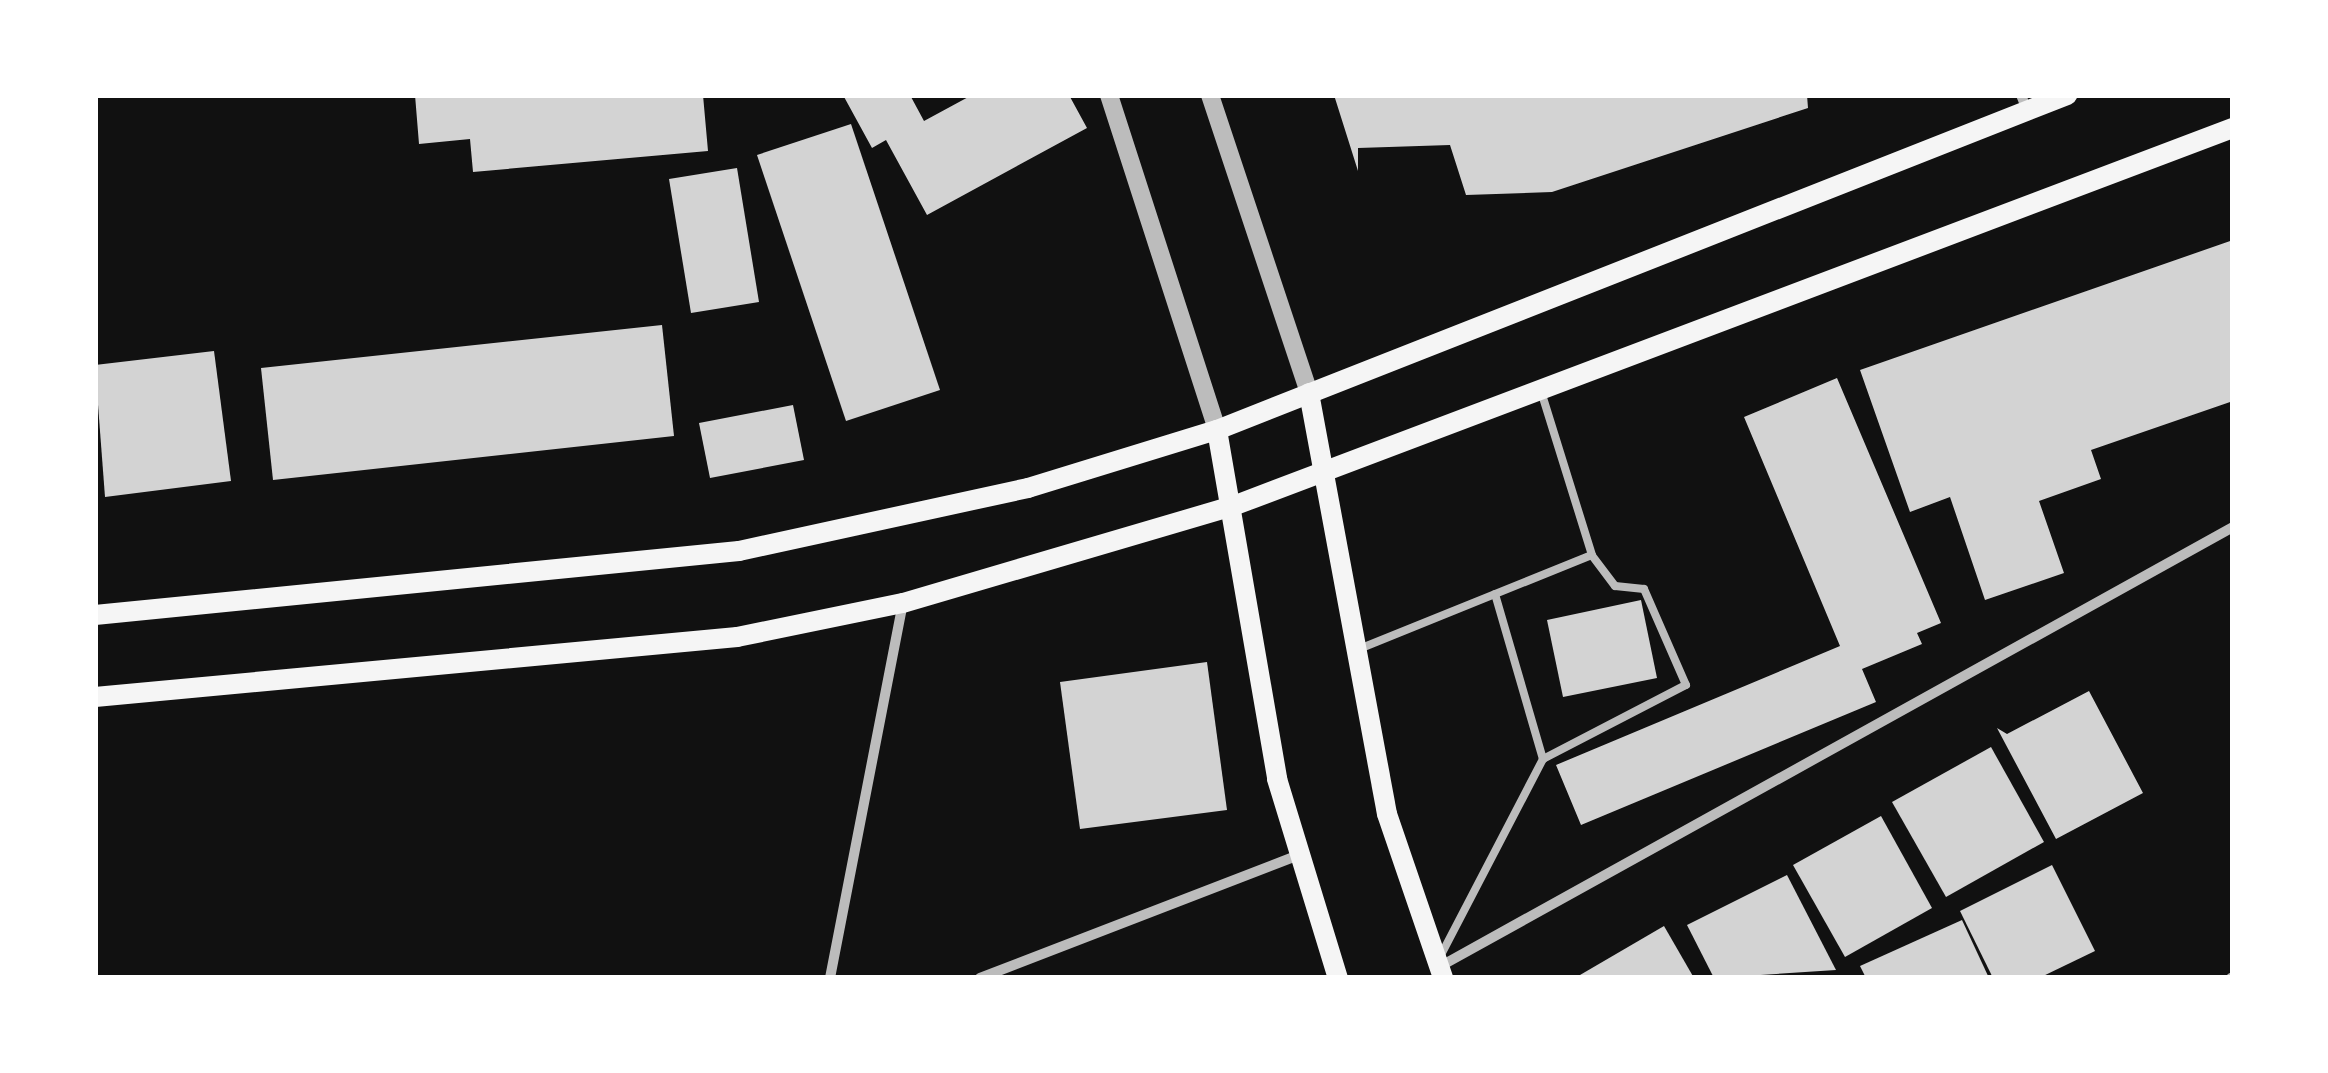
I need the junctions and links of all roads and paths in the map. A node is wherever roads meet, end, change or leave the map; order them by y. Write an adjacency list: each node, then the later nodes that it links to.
1 (1110, 95): 8 (street)
2 (1210, 95): 7 (street)
3 (2067, 95): 4 (main road)
4 (2024, 103): 7 (main road)
5 (2233, 128): 6 (main road)
6 (1540, 387): 9 (main road); 12 (lane)
7 (1309, 394): 8 (main road); 9 (main road)
8 (1216, 430): 10 (main road); 15 (main road)
9 (1328, 472): 10 (main road); 16 (main road)
10 (1233, 506): 14 (main road); 19 (main road)
11 (2233, 527): 20 (street)
12 (1592, 555): 13 (lane); 18 (lane)
13 (1495, 594): 16 (lane); 18 (lane)
14 (904, 603): 17 (main road); 21 (street)
15 (95, 615)
16 (1358, 650): 20 (main road)
17 (95, 697)
18 (1542, 759): 20 (lane)
19 (1298, 855): 22 (street); 23 (main road)
20 (1441, 973)
21 (830, 978)
22 (980, 978)
23 (1338, 978)

